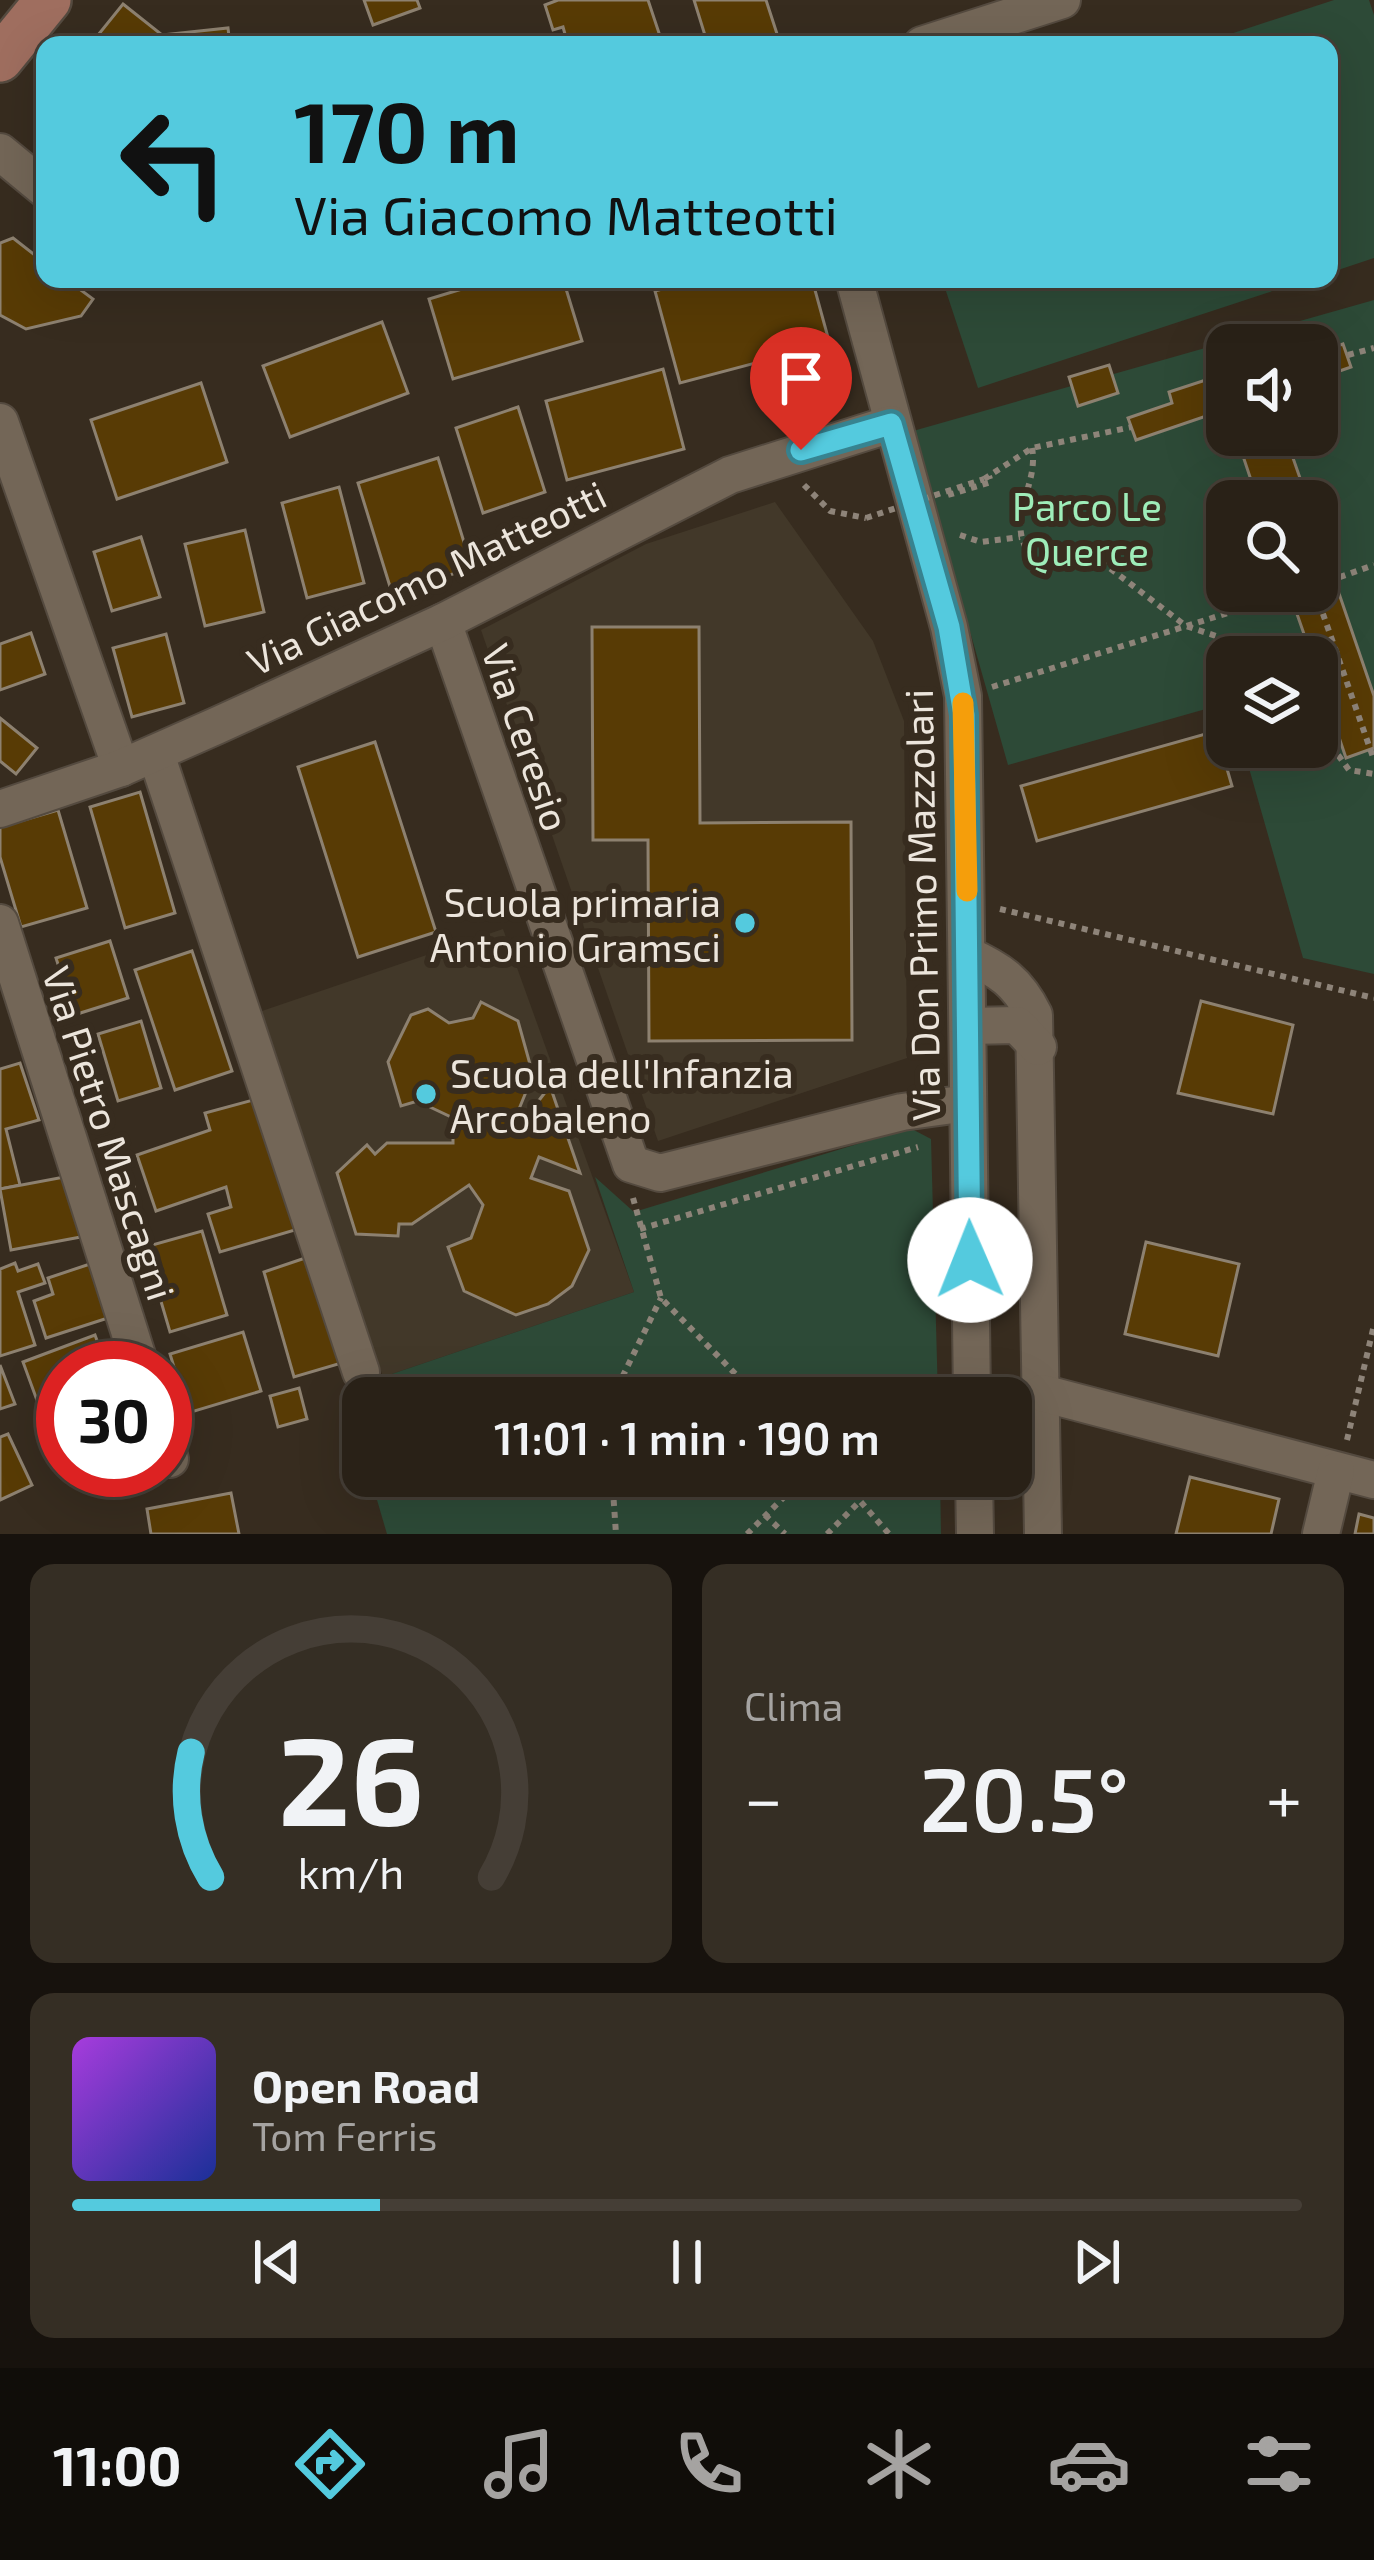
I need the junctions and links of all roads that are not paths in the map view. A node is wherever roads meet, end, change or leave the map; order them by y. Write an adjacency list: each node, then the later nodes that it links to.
1 (48, 0): 4 (main road)
2 (1062, 0): 3 (street)
3 (950, 36)
4 (0, 59)
5 (0, 152): 6 (street)
6 (36, 182)
7 (856, 288): 9 (street, Via Don Primo Mazzolari)
8 (0, 422): 12 (street)
9 (891, 424): 10 (street, Via Giacomo Matteotti); 16 (street, Via Don Primo Mazzolari)
10 (442, 622): 11 (street, Via Giacomo Matteotti); 19 (street, Via Ceresio)
11 (156, 754): 12 (street, Via Giacomo Matteotti); 21 (street)
12 (121, 768): 14 (street, Via Giacomo Matteotti)
13 (0, 775): 14 (street)
14 (15, 804)
15 (0, 923): 20 (street, Via Pietro Mascagni)
16 (967, 955): 17 (street, Via Don Primo Mazzolari); 18 (street)
17 (968, 1026): 18 (street); 19 (street, Via Don Primo Mazzolari)
18 (1038, 1047): 23 (street)
19 (968, 1103): 22 (street, Via Don Primo Mazzolari)
20 (132, 1341)
21 (361, 1372)
22 (973, 1377)
23 (1042, 1393): 24 (street); 27 (street)
24 (1350, 1475): 28 (street)
25 (974, 1497): 26 (street)
26 (975, 1534)
27 (1043, 1534)
28 (1321, 1534)

